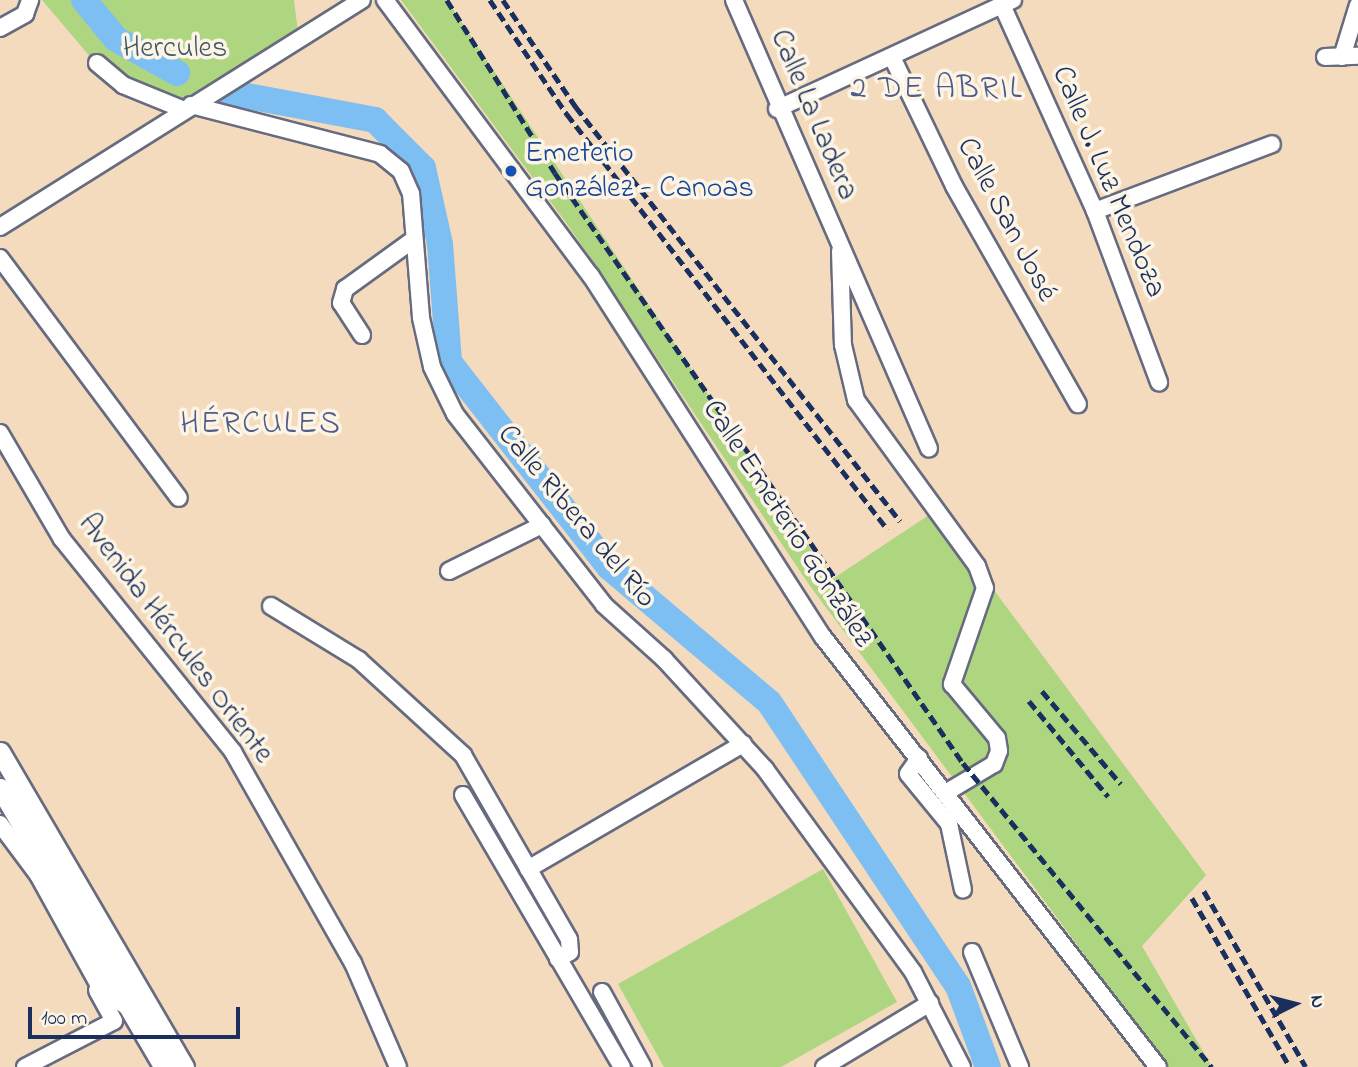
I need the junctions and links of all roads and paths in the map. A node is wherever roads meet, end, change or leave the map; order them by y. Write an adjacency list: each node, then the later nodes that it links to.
1 (30, 0): 7 (street)
2 (362, 0): 11 (street)
3 (385, 0): 30 (street, Calle Emeterio González)
4 (734, 0): 12 (street, Calle La Ladera)
5 (1008, 2): 8 (street); 14 (street, Calle J. Luz Mendoza)
6 (1358, 5): 9 (street)
7 (0, 28)
8 (892, 57): 12 (street); 21 (street, Calle San José)
9 (1342, 57)
10 (97, 63): 11 (street, Calle Ribera del Río)
11 (187, 107): 15 (street); 16 (street, Calle Ribera del Río)
12 (777, 109): 17 (street, Calle La Ladera)
13 (1272, 144): 14 (street)
14 (1095, 211): 20 (street, Calle J. Luz Mendoza)
15 (0, 227)
16 (414, 239): 19 (street); 25 (street, Calle Ribera del Río)
17 (840, 251): 23 (street, Calle La Ladera); 32 (street, Calle La Ladera)
18 (0, 258): 24 (street)
19 (362, 335)
20 (1159, 382)
21 (1078, 404)
22 (0, 433): 46 (street, Avenida Hércules Oriente)
23 (929, 448)
24 (179, 498)
25 (542, 525): 26 (street); 28 (street, Calle Ribera del Río)
26 (449, 571)
27 (271, 606): 35 (street)
28 (743, 744): 35 (street); 41 (street, Calle Ribera del Río)
29 (0, 752): 45 (main road)
30 (919, 758): 32 (street, Calle Emeterio González); 36 (street)
31 (0, 788): 42 (main road)
32 (947, 792): 52 (street, Calle Emeterio González)
33 (463, 795): 38 (street)
34 (0, 824): 39 (street)
35 (528, 869): 38 (street)
36 (963, 890)
37 (972, 952): 51 (street)
38 (558, 959): 47 (street)
39 (81, 960): 42 (street); 43 (street)
40 (601, 992): 48 (street)
41 (930, 1003): 49 (street); 50 (street, Calle Ribera del Río)
42 (129, 1008): 44 (main road)
43 (25, 1067)
44 (164, 1067)
45 (184, 1067)
46 (398, 1067)
47 (622, 1067)
48 (643, 1067)
49 (824, 1067)
50 (962, 1067)
51 (1020, 1067)
52 (1158, 1067)

